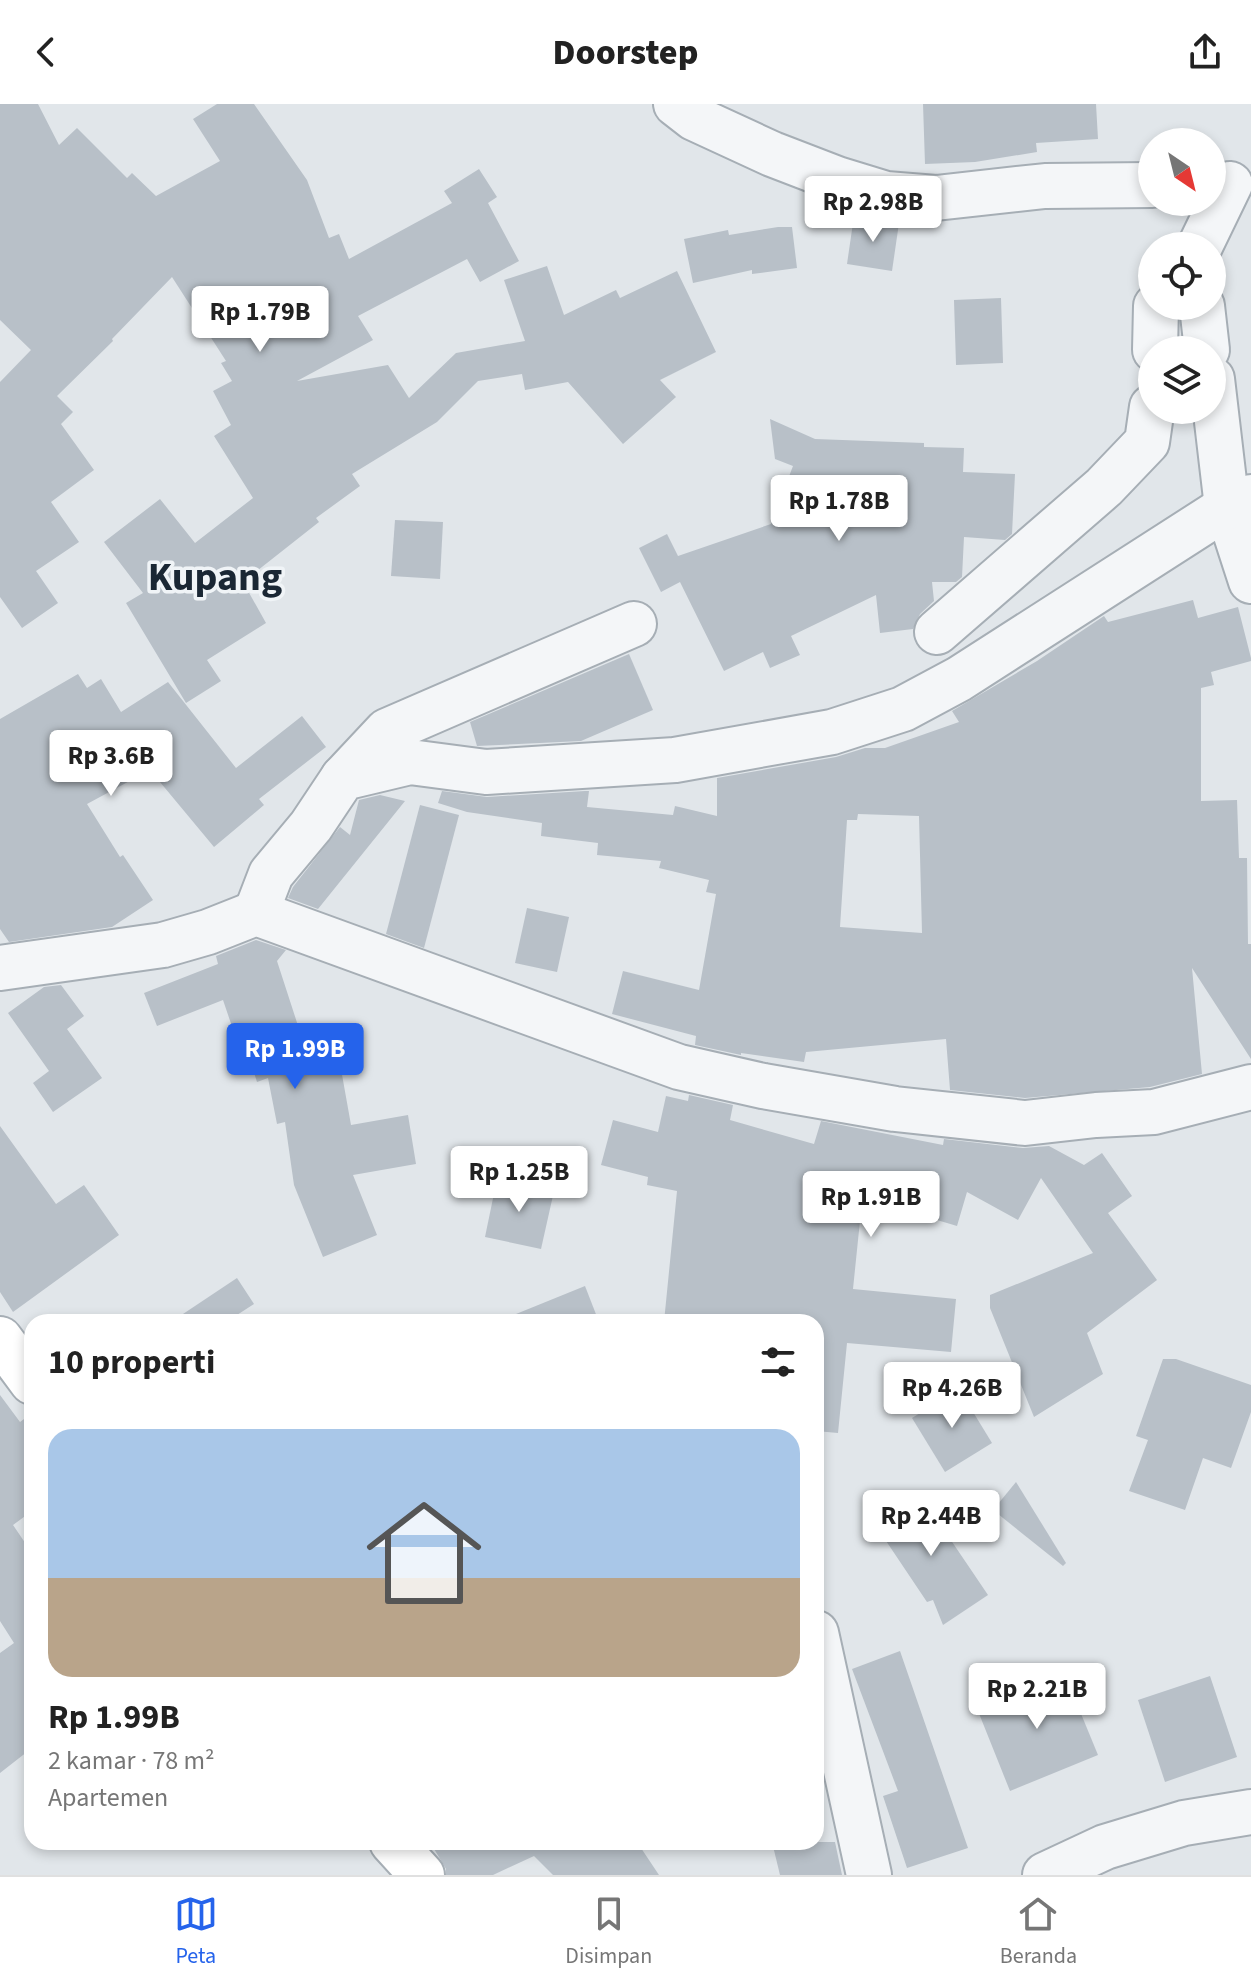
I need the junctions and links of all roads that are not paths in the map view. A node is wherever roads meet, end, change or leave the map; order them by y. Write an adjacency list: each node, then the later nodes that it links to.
1 (676, 104): 2 (street)
2 (1138, 185)
3 (1231, 185): 4 (street)
4 (1207, 232)
5 (1150, 424): 10 (street)
6 (1222, 424): 7 (street)
7 (1239, 502): 8 (street); 11 (street)
8 (1251, 581)
9 (634, 624): 11 (street)
10 (937, 632)
11 (343, 778): 12 (street)
12 (256, 913): 13 (street); 14 (street)
13 (0, 968)
14 (1251, 1087)
15 (0, 1339): 16 (street)
16 (24, 1371)
17 (824, 1670): 21 (street)
18 (1251, 1812): 22 (street)
19 (399, 1850): 20 (street)
20 (422, 1875)
21 (869, 1875)
22 (1045, 1875)

